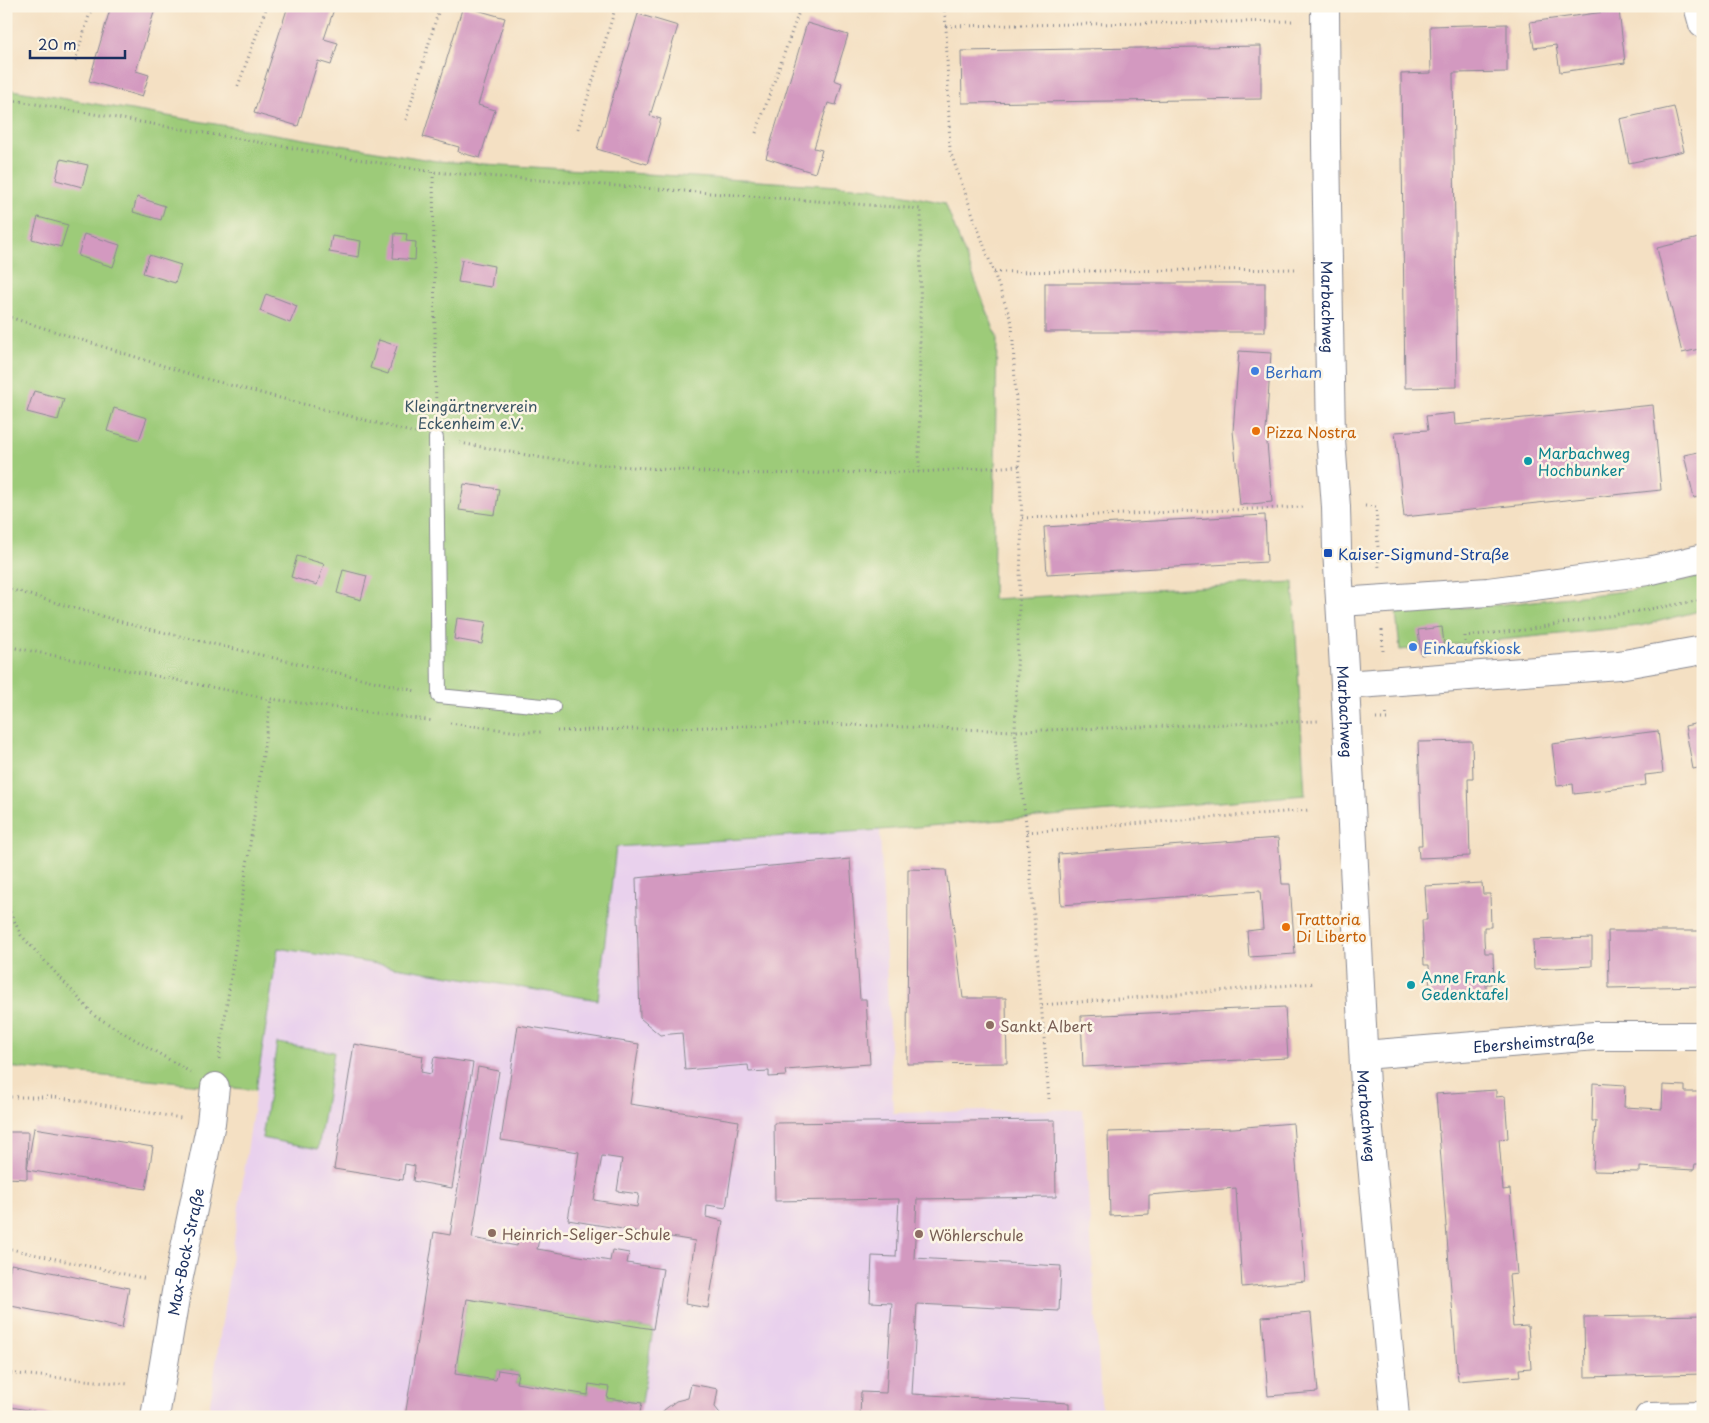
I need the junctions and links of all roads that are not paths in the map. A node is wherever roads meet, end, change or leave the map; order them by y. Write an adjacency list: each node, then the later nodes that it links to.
1 (1326, 6): 6 (street, Marbachweg)
2 (1698, 6): 3 (street)
3 (1703, 24)
4 (436, 438): 9 (lane)
5 (1703, 558): 6 (street)
6 (1341, 602): 8 (street, Marbachweg)
7 (1703, 650): 8 (street)
8 (1345, 685): 11 (street, Marbachweg)
9 (553, 707)
10 (1703, 1036): 11 (street, Ebersheimstraße)
11 (1364, 1054): 15 (street, Marbachweg)
12 (215, 1087): 14 (street, Max-Bock-Straße)
13 (1703, 1416): 16 (street)
14 (155, 1417)
15 (1395, 1417)
16 (1649, 1417)

